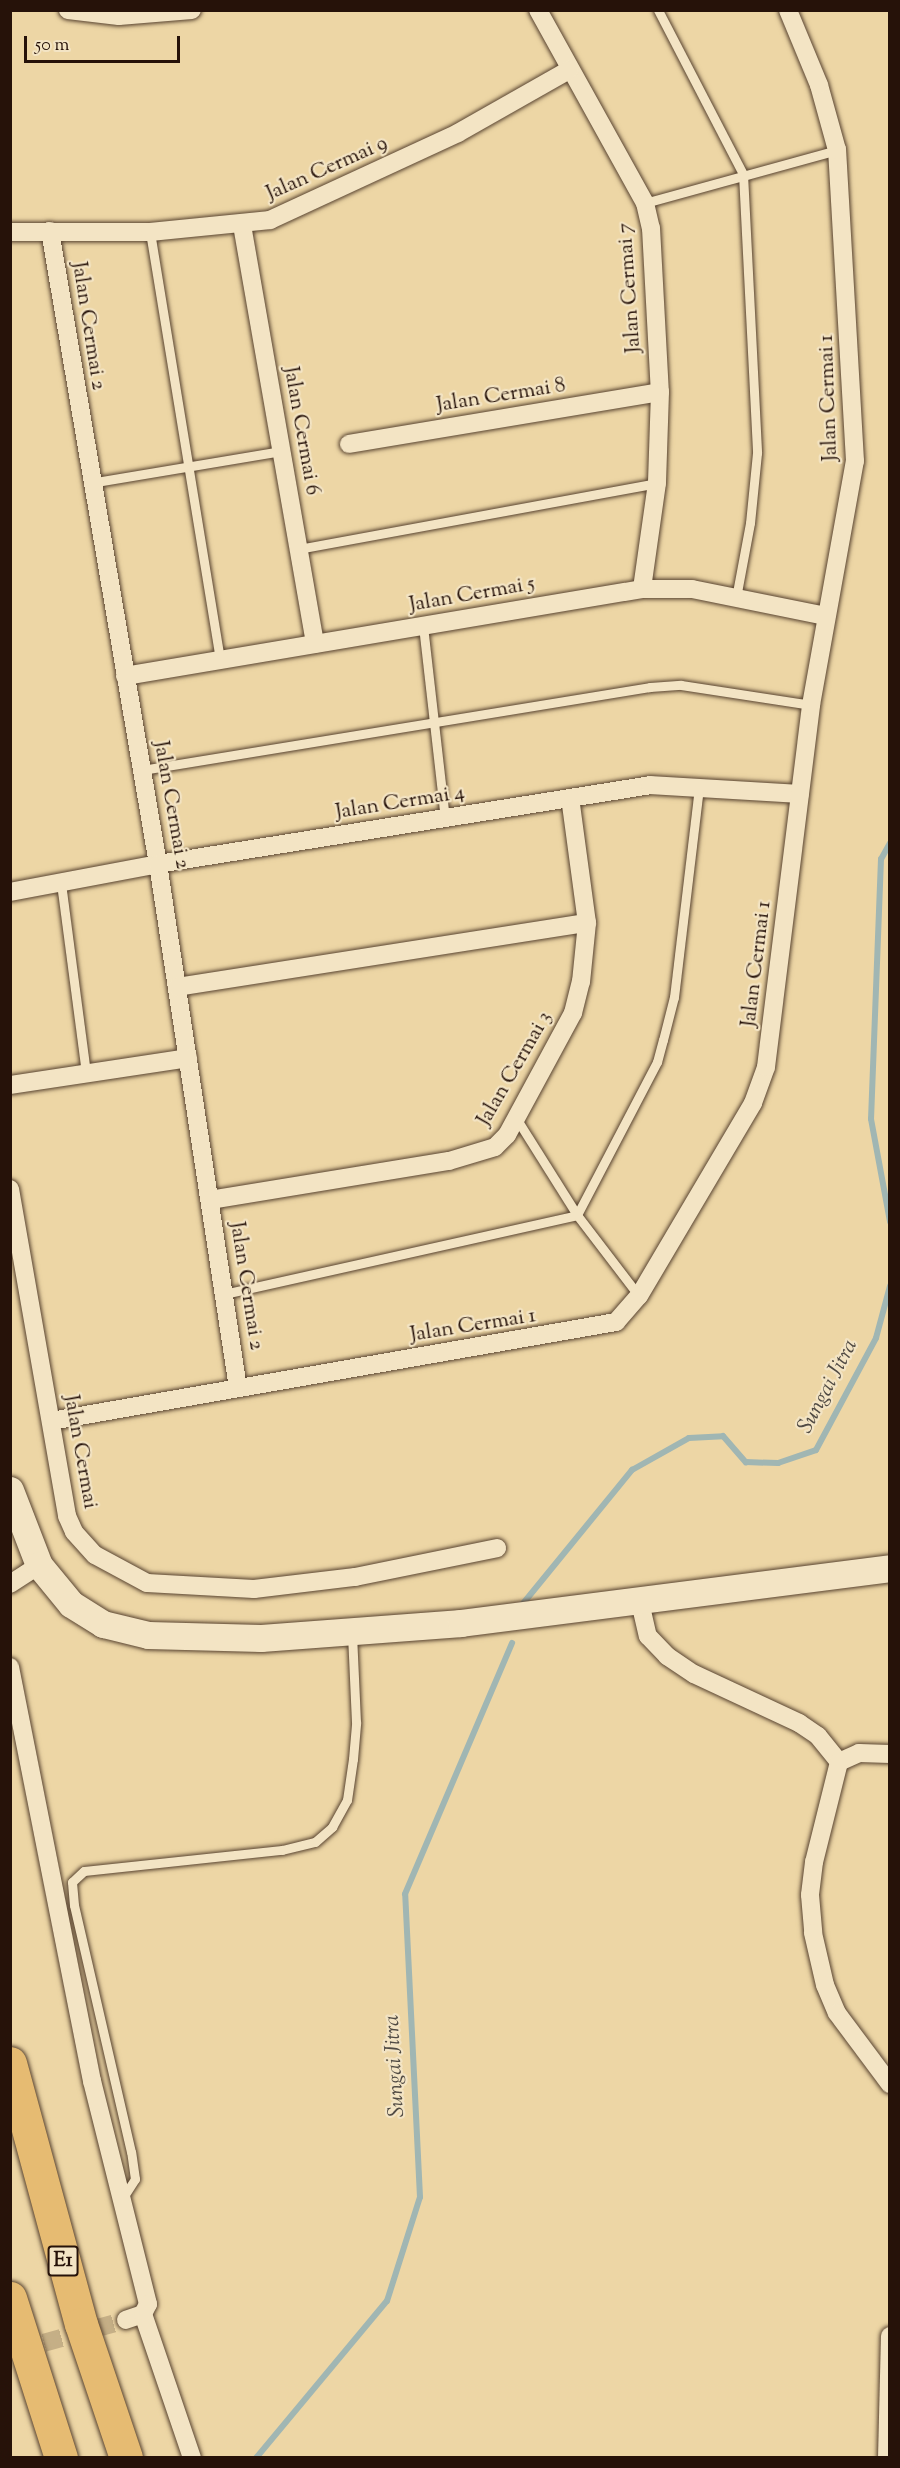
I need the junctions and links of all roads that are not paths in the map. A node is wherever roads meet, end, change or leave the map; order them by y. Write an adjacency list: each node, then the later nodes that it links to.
1 (68, 10): 2 (street)
2 (192, 10)
3 (538, 10): 6 (street, Jalan Cermai 7)
4 (658, 10): 8 (lane)
5 (788, 10): 7 (street, Jalan Cermai 1)
6 (569, 70): 9 (street, Jalan Cermai 7); 10 (street, Jalan Cermai 9)
7 (837, 150): 8 (lane); 23 (street, Jalan Cermai 1)
8 (743, 174): 9 (lane); 22 (lane)
9 (645, 203): 14 (street, Jalan Cermai 7)
10 (242, 225): 13 (street, Jalan Cermai 9); 16 (street, Jalan Cermai 6)
11 (50, 231): 12 (street, Jalan Cermai 9); 13 (street, Jalan Cermai 9); 18 (street, Jalan Cermai 2)
12 (10, 232)
13 (150, 232): 17 (lane)
14 (660, 392): 15 (street, Jalan Cermai 8); 19 (street, Jalan Cermai 7)
15 (349, 444)
16 (281, 451): 17 (lane); 20 (street, Jalan Cermai 6)
17 (188, 466): 18 (lane); 26 (lane)
18 (90, 483): 27 (street, Jalan Cermai 2)
19 (657, 483): 20 (lane); 21 (street, Jalan Cermai 7)
20 (298, 549): 25 (street, Jalan Cermai 6)
21 (642, 589): 22 (street, Jalan Cermai 5); 24 (street, Jalan Cermai 5)
22 (736, 598): 23 (street, Jalan Cermai 5)
23 (826, 616): 28 (street, Jalan Cermai 1)
24 (423, 626): 25 (street, Jalan Cermai 5); 29 (lane)
25 (315, 644): 26 (street, Jalan Cermai 5)
26 (220, 660): 27 (street, Jalan Cermai 5)
27 (125, 676): 30 (street, Jalan Cermai 2)
28 (811, 705): 29 (lane); 32 (street, Jalan Cermai 1)
29 (435, 719): 30 (lane); 34 (lane)
30 (142, 770): 35 (street, Jalan Cermai 2)
31 (699, 786): 32 (street, Jalan Cermai 4); 33 (street, Jalan Cermai 4); 46 (lane)
32 (800, 794): 48 (street, Jalan Cermai 1)
33 (570, 798): 34 (street, Jalan Cermai 4); 38 (street, Jalan Cermai 3)
34 (445, 819): 35 (street, Jalan Cermai 4)
35 (158, 864): 36 (street, Jalan Cermai 4); 39 (street, Jalan Cermai 2)
36 (62, 883): 37 (street, Jalan Cermai 4); 41 (lane)
37 (10, 892)
38 (587, 923): 39 (street); 43 (street, Jalan Cermai 3)
39 (177, 987): 40 (street, Jalan Cermai 2)
40 (188, 1058): 41 (street); 45 (street, Jalan Cermai 2)
41 (86, 1074): 42 (street)
42 (10, 1085)
43 (516, 1118): 45 (street, Jalan Cermai 3); 46 (lane)
44 (10, 1189): 50 (street, Jalan Cermai)
45 (210, 1200): 47 (street, Jalan Cermai 2)
46 (577, 1215): 47 (lane); 48 (lane)
47 (224, 1294): 49 (street, Jalan Cermai 2)
48 (639, 1296): 49 (street, Jalan Cermai 1)
49 (238, 1388): 50 (street, Jalan Cermai 1)
50 (51, 1421): 52 (street, Jalan Cermai)
51 (10, 1490): 53 (street)
52 (497, 1548)
53 (39, 1565): 55 (street); 57 (street)
54 (890, 1568): 56 (street)
55 (10, 1584)
56 (639, 1598): 57 (street); 60 (street)
57 (351, 1631): 63 (lane)
58 (10, 1667): 63 (street)
59 (890, 1754): 60 (street)
60 (839, 1762): 62 (street)
61 (10, 2063): 67 (highway, E1)
62 (890, 2084)
63 (122, 2199): 68 (street)
64 (10, 2298): 66 (highway)
65 (890, 2337): 69 (street)
66 (61, 2457)
67 (126, 2457)
68 (192, 2457)
69 (887, 2457)

